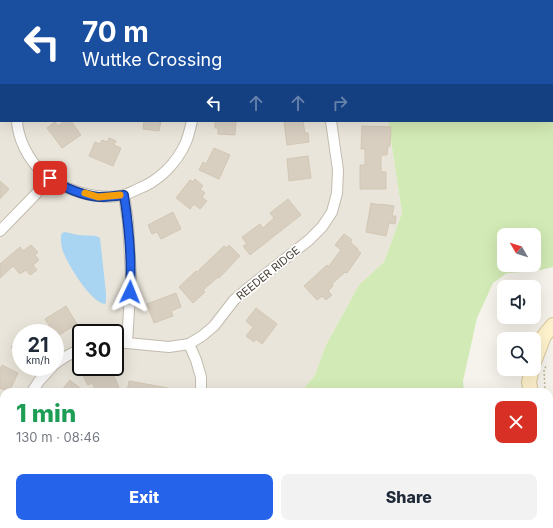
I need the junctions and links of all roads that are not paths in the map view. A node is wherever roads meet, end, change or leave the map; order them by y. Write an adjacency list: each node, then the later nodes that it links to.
1 (16, 122): 4 (street)
2 (192, 122): 5 (street)
3 (331, 122): 9 (street, REEDER RIDGE)
4 (50, 178): 5 (street); 6 (street)
5 (124, 195): 8 (street)
6 (0, 231)
7 (553, 325): 10 (street)
8 (127, 343): 9 (street, REEDER RIDGE)
9 (189, 344): 14 (street)
10 (541, 356)
11 (44, 376): 13 (street)
12 (530, 376): 15 (street)
13 (35, 388)
14 (201, 388)
15 (530, 388)

